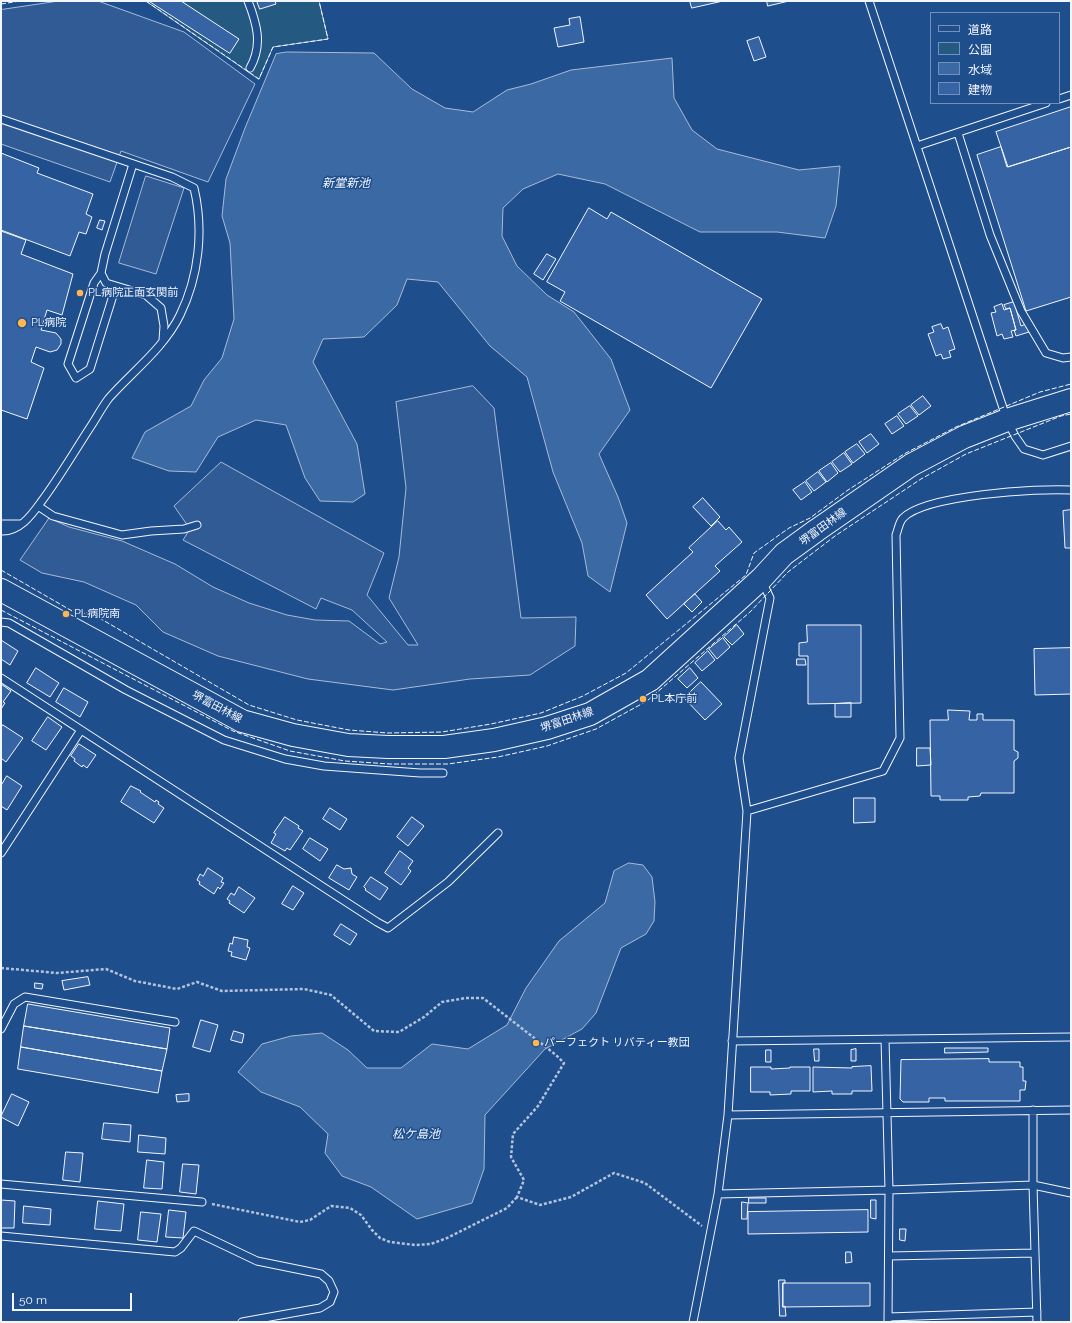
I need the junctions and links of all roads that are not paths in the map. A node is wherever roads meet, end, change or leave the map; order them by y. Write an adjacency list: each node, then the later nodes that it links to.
1 (248, 1): 3 (lane)
2 (869, 1): 9 (lane)
3 (250, 68)
4 (1071, 95): 5 (lane)
5 (1060, 99)
6 (1043, 104): 8 (lane)
7 (1, 119): 10 (lane)
8 (958, 133): 9 (lane); 14 (lane)
9 (917, 146): 16 (lane)
10 (133, 164): 11 (lane); 13 (lane)
11 (101, 273): 12 (lane); 12 (lane)
12 (116, 286): 13 (lane)
13 (163, 342): 19 (lane)
14 (1071, 357)
15 (1071, 400): 16 (main road, 堺富田林線)
16 (1007, 420): 17 (lane); 24 (main road, 堺富田林線)
17 (1071, 446)
18 (1071, 490): 30 (lane)
19 (38, 506): 21 (lane); 22 (lane)
20 (1, 524): 21 (lane)
21 (21, 524): 23 (lane)
22 (197, 525)
23 (1, 531)
24 (761, 579): 25 (main road, 堺富田林線); 30 (lane)
25 (1, 590)
26 (1, 622): 29 (lane)
27 (1, 678): 28 (lane)
28 (81, 730): 31 (lane); 32 (lane)
29 (443, 773)
30 (747, 811): 37 (lane)
31 (498, 833)
32 (1, 853)
33 (175, 1022): 34 (lane)
34 (1, 1029)
35 (1071, 1037): 36 (lane)
36 (885, 1039): 37 (lane); 40 (lane)
37 (732, 1041): 41 (lane)
38 (1033, 1110): 39 (lane); 40 (lane); 43 (lane)
39 (1071, 1110)
40 (887, 1112): 41 (lane); 44 (lane)
41 (728, 1115): 46 (lane)
42 (1, 1184): 47 (lane)
43 (1033, 1185): 44 (lane); 45 (lane); 49 (lane)
44 (889, 1190): 46 (lane); 50 (lane)
45 (1071, 1193)
46 (718, 1194): 54 (lane)
47 (202, 1202)
48 (1, 1236): 53 (lane)
49 (1035, 1253): 50 (lane); 51 (lane)
50 (888, 1256): 52 (lane)
51 (1037, 1312): 52 (lane); 55 (lane)
52 (888, 1320)
53 (242, 1322)
54 (693, 1322)
55 (1037, 1322)

